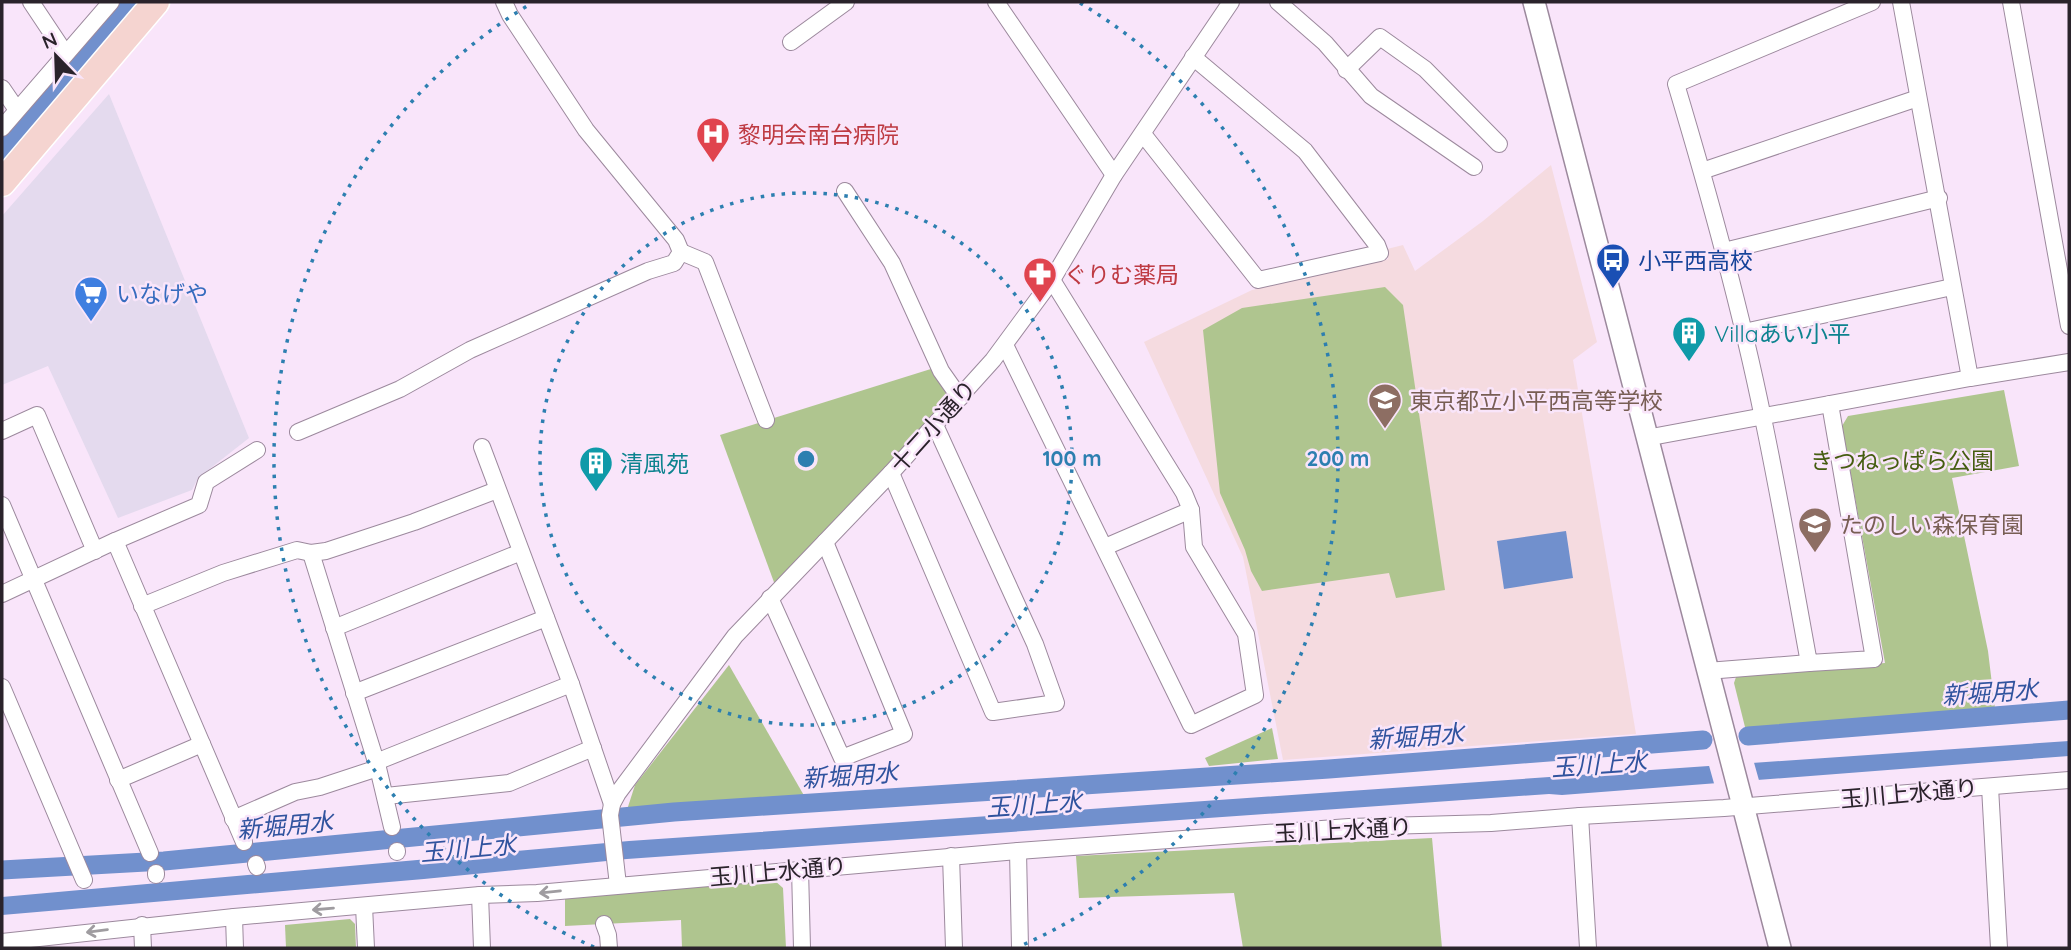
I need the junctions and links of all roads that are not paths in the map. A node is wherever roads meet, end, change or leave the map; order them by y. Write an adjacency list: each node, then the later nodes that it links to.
1 (31, 2): 14 (street)
2 (111, 2): 14 (street)
3 (156, 2): 26 (main road)
4 (504, 2): 30 (street)
5 (846, 2): 13 (street)
6 (996, 2): 25 (street)
7 (1231, 2): 15 (street, 十二小通り)
8 (1278, 2): 16 (street)
9 (1871, 2): 24 (street)
10 (1901, 2): 18 (street)
11 (2011, 2): 33 (street)
12 (1541, 5): 45 (street)
13 (791, 42)
14 (65, 53): 19 (street)
15 (1193, 57): 21 (street, 十二小通り); 21 (street)
16 (1346, 70): 22 (street); 23 (street)
17 (2, 88): 19 (street)
18 (1918, 98): 24 (street); 28 (street)
19 (17, 110): 20 (street)
20 (2, 128)
21 (1143, 134): 25 (street, 十二小通り)
22 (1499, 145)
23 (1474, 167)
24 (1702, 171): 29 (street)
25 (1114, 176): 31 (street, 十二小通り)
26 (2, 183)
27 (845, 191): 38 (street)
28 (1938, 198): 29 (street); 32 (street)
29 (1724, 251): 34 (street)
30 (681, 252): 41 (street); 44 (street)
31 (1052, 280): 35 (street, 十二小通り); 51 (street)
32 (1952, 287): 34 (street); 37 (street)
33 (2069, 326)
34 (1744, 332): 40 (street)
35 (1005, 345): 38 (street, 十二小通り); 54 (street)
36 (2069, 362): 37 (street)
37 (1970, 378): 39 (street)
38 (960, 398): 42 (street, 十二小通り)
39 (1830, 404): 40 (street); 64 (street)
40 (1763, 416): 45 (street); 64 (street)
41 (766, 420)
42 (934, 425): 48 (street, 十二小通り); 48 (street)
43 (2, 431): 55 (street)
44 (298, 432)
45 (1646, 438): 65 (street)
46 (482, 447): 49 (street)
47 (257, 450): 52 (street)
48 (891, 473): 53 (street, 十二小通り)
49 (497, 490): 56 (street); 57 (street)
50 (2, 505): 58 (street)
51 (1191, 510): 54 (street); 54 (street)
52 (114, 541): 55 (street); 61 (street)
53 (825, 542): 60 (street, 十二小通り); 60 (street)
54 (1105, 547)
55 (95, 551): 58 (street)
56 (521, 552): 62 (street); 63 (street)
57 (311, 553): 61 (street); 63 (street)
58 (34, 580): 59 (street); 72 (street)
59 (2, 594)
60 (770, 598): 77 (street, 十二小通り)
61 (142, 606): 69 (street)
62 (546, 618): 66 (street); 68 (street)
63 (334, 628): 68 (street)
64 (1809, 663): 65 (street)
65 (1707, 671): 76 (street)
66 (571, 684): 70 (street); 71 (street)
67 (2, 687): 86 (street)
68 (354, 693): 71 (street)
69 (202, 744): 72 (street); 79 (street)
70 (593, 748): 75 (street); 77 (street)
71 (377, 765): 75 (street); 79 (street)
72 (118, 780): 83 (street)
73 (2069, 780): 74 (street, 玉川上水通り)
74 (1990, 787): 76 (street, 玉川上水通り); 105 (street)
75 (386, 796): 80 (street)
76 (1739, 796): 78 (street, 玉川上水通り); 104 (street)
77 (611, 816): 87 (street)
78 (1580, 816): 82 (street, 玉川上水通り); 103 (street)
79 (233, 819): 81 (street)
80 (392, 827)
81 (244, 842)
82 (1018, 851): 84 (street, 玉川上水通り); 102 (street)
83 (150, 853)
84 (951, 856): 85 (street, 玉川上水通り); 101 (street)
85 (800, 869): 87 (street, 玉川上水通り); 100 (street)
86 (83, 876)
87 (618, 885): 88 (street, 玉川上水通り, one-way to 88)
88 (480, 895): 89 (street, 玉川上水通り); 98 (street)
89 (364, 906): 90 (street, 玉川上水通り, one-way to 90); 97 (street)
90 (234, 917): 92 (street, 玉川上水通り); 96 (street)
91 (604, 924): 99 (street)
92 (142, 925): 94 (street, 玉川上水通り, one-way to 94); 95 (street)
93 (2, 942): 94 (street, 玉川上水通り)
94 (60, 942)
95 (143, 948)
96 (235, 948)
97 (366, 948)
98 (482, 948)
99 (609, 948)
100 (802, 948)
101 (954, 948)
102 (1020, 948)
103 (1588, 948)
104 (1780, 948)
105 (1999, 948)

